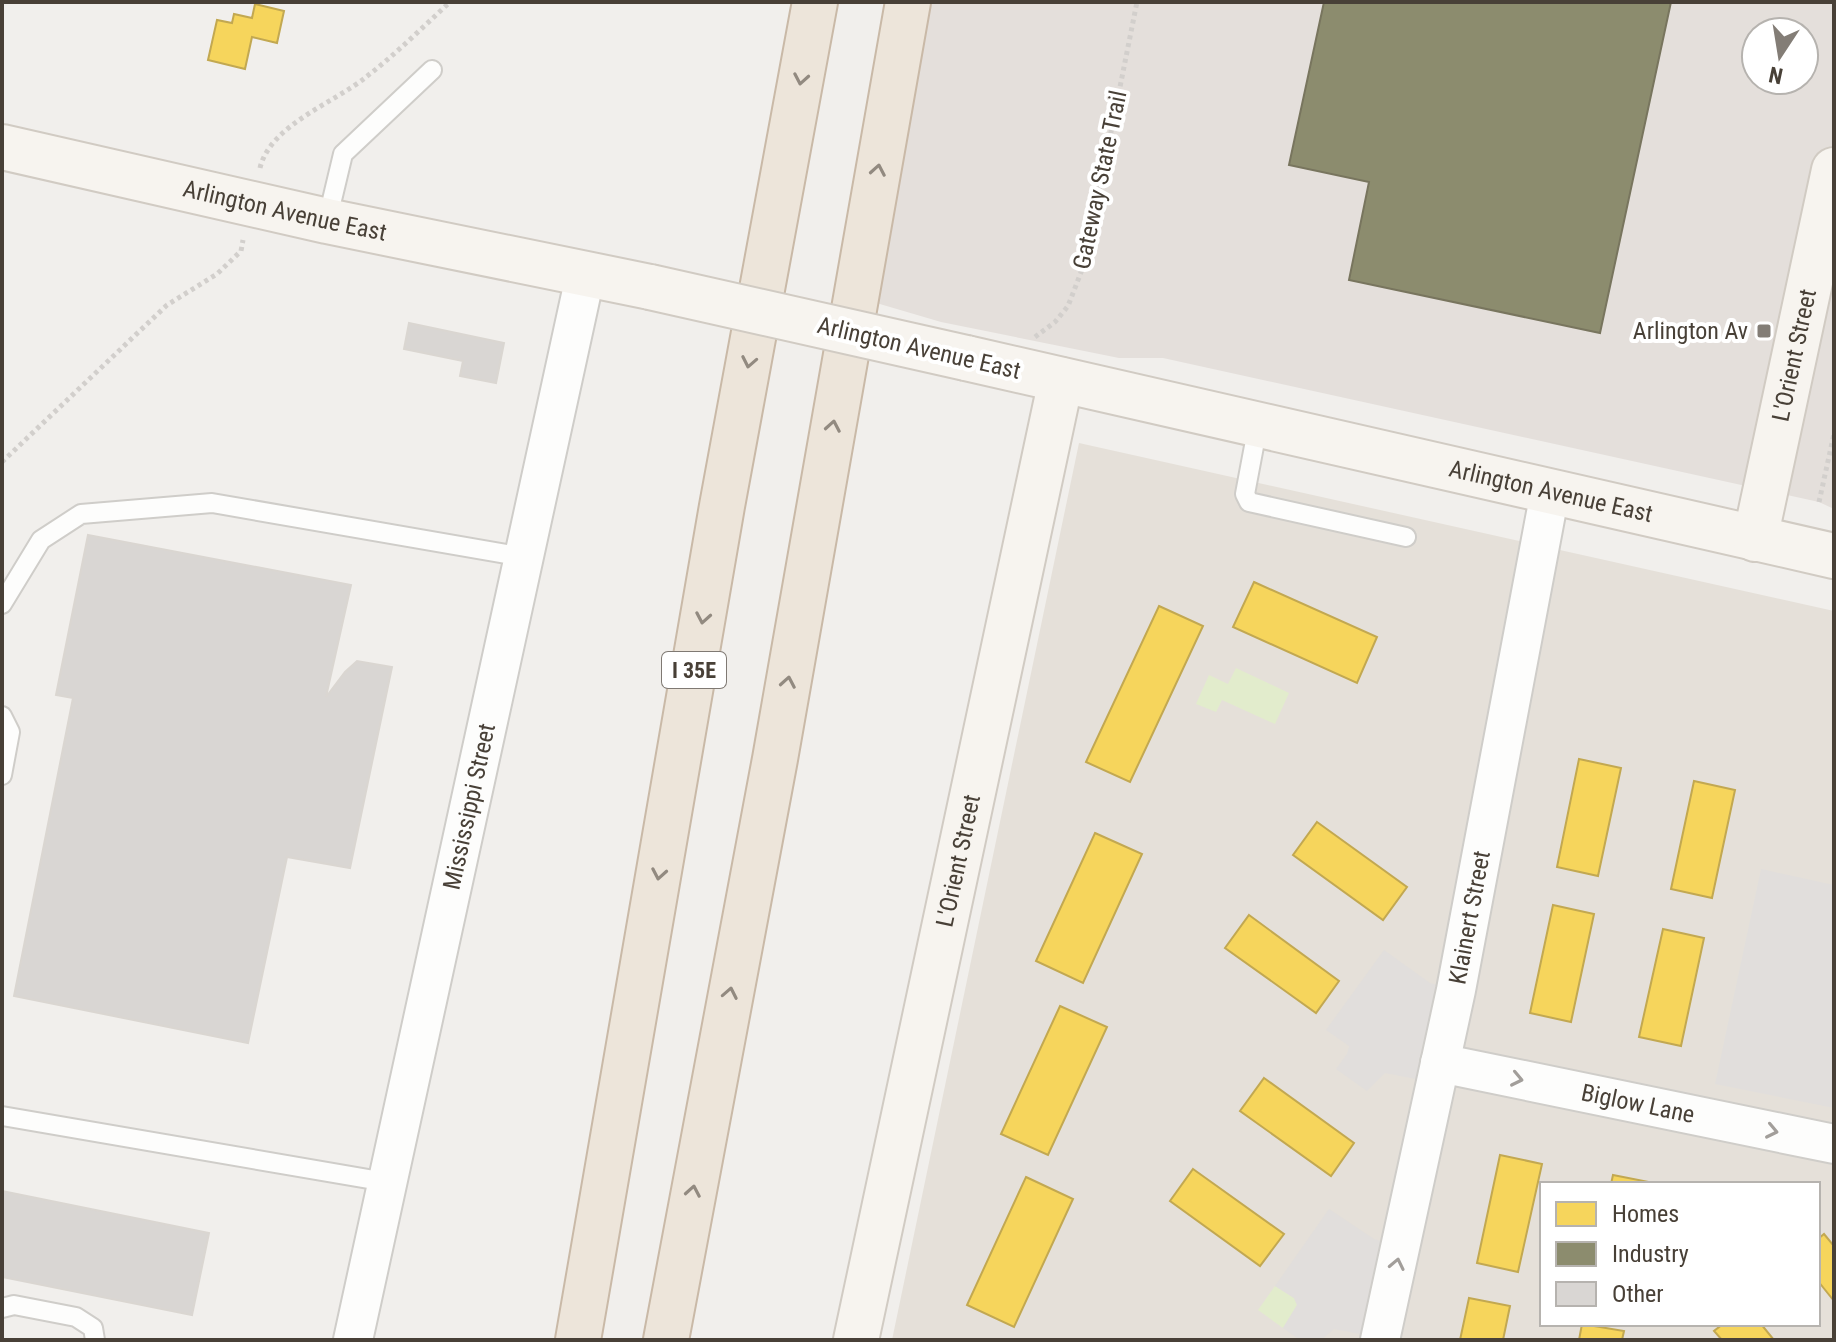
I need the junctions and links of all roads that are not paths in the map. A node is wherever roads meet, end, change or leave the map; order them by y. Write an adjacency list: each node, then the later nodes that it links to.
1 (815, 2): 26 (highway, I 35E, one-way to 26)
2 (908, 2): 22 (highway, one-way to 2)
3 (432, 70): 6 (lane)
4 (2, 147): 6 (street, Arlington Avenue East)
5 (1834, 170): 12 (street, L'Orient Street)
6 (327, 221): 7 (street, Arlington Avenue East)
7 (586, 272): 8 (street, Arlington Avenue East, bridge); 14 (street, Mississippi Street)
8 (1061, 380): 9 (street, Arlington Avenue East); 29 (street, L'Orient Street)
9 (1258, 425): 10 (street, Arlington Avenue East); 11 (lane)
10 (1550, 492): 12 (street, Arlington Avenue East); 18 (street, Klainert Street)
11 (1406, 537)
12 (1755, 539): 13 (street, Arlington Avenue East)
13 (1834, 556)
14 (524, 557): 15 (lane); 21 (street, Mississippi Street)
15 (2, 604)
16 (2, 716): 17 (lane)
17 (2, 775)
18 (1440, 1063): 20 (street, Biglow Lane, one-way to 20); 30 (street, Klainert Street, one-way to 18)
19 (2, 1116): 21 (lane)
20 (1834, 1144)
21 (386, 1182): 25 (street, Mississippi Street)
22 (679, 1268): 27 (highway); 28 (highway)
23 (2, 1308): 24 (lane)
24 (95, 1340)
25 (353, 1340)
26 (578, 1340)
27 (666, 1340)
28 (676, 1340)
29 (856, 1340)
30 (1380, 1340)

